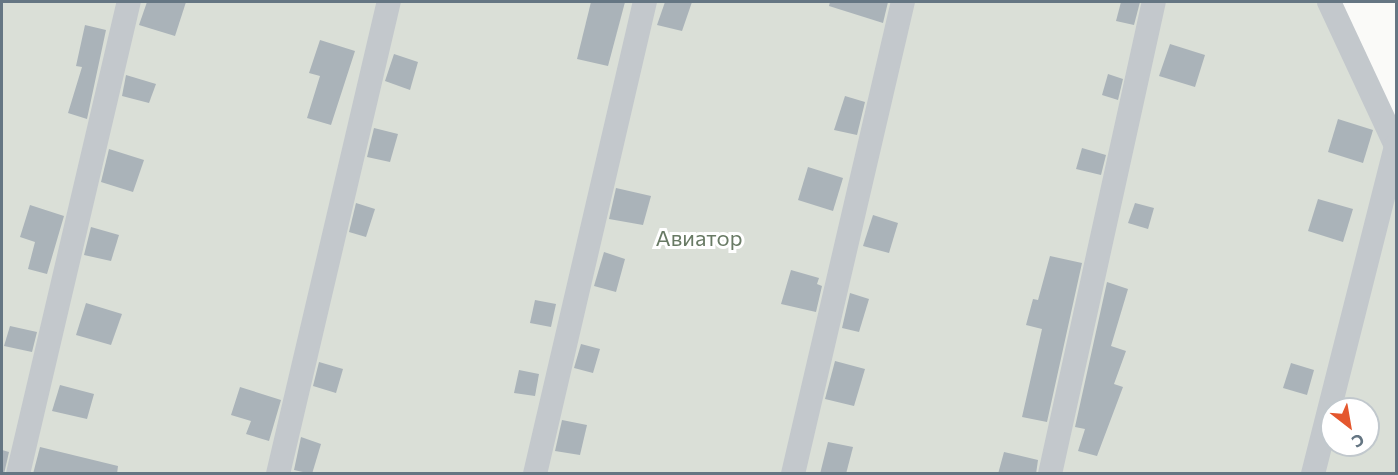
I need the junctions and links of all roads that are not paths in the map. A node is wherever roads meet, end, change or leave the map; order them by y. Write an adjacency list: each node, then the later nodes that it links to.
1 (129, 2): 8 (street)
2 (389, 2): 9 (street)
3 (645, 2): 10 (street)
4 (903, 2): 11 (street)
5 (1154, 2): 12 (street)
6 (1329, 2): 7 (street)
7 (1396, 145): 13 (street)
8 (18, 474)
9 (278, 474)
10 (535, 474)
11 (793, 474)
12 (1050, 474)
13 (1313, 474)

